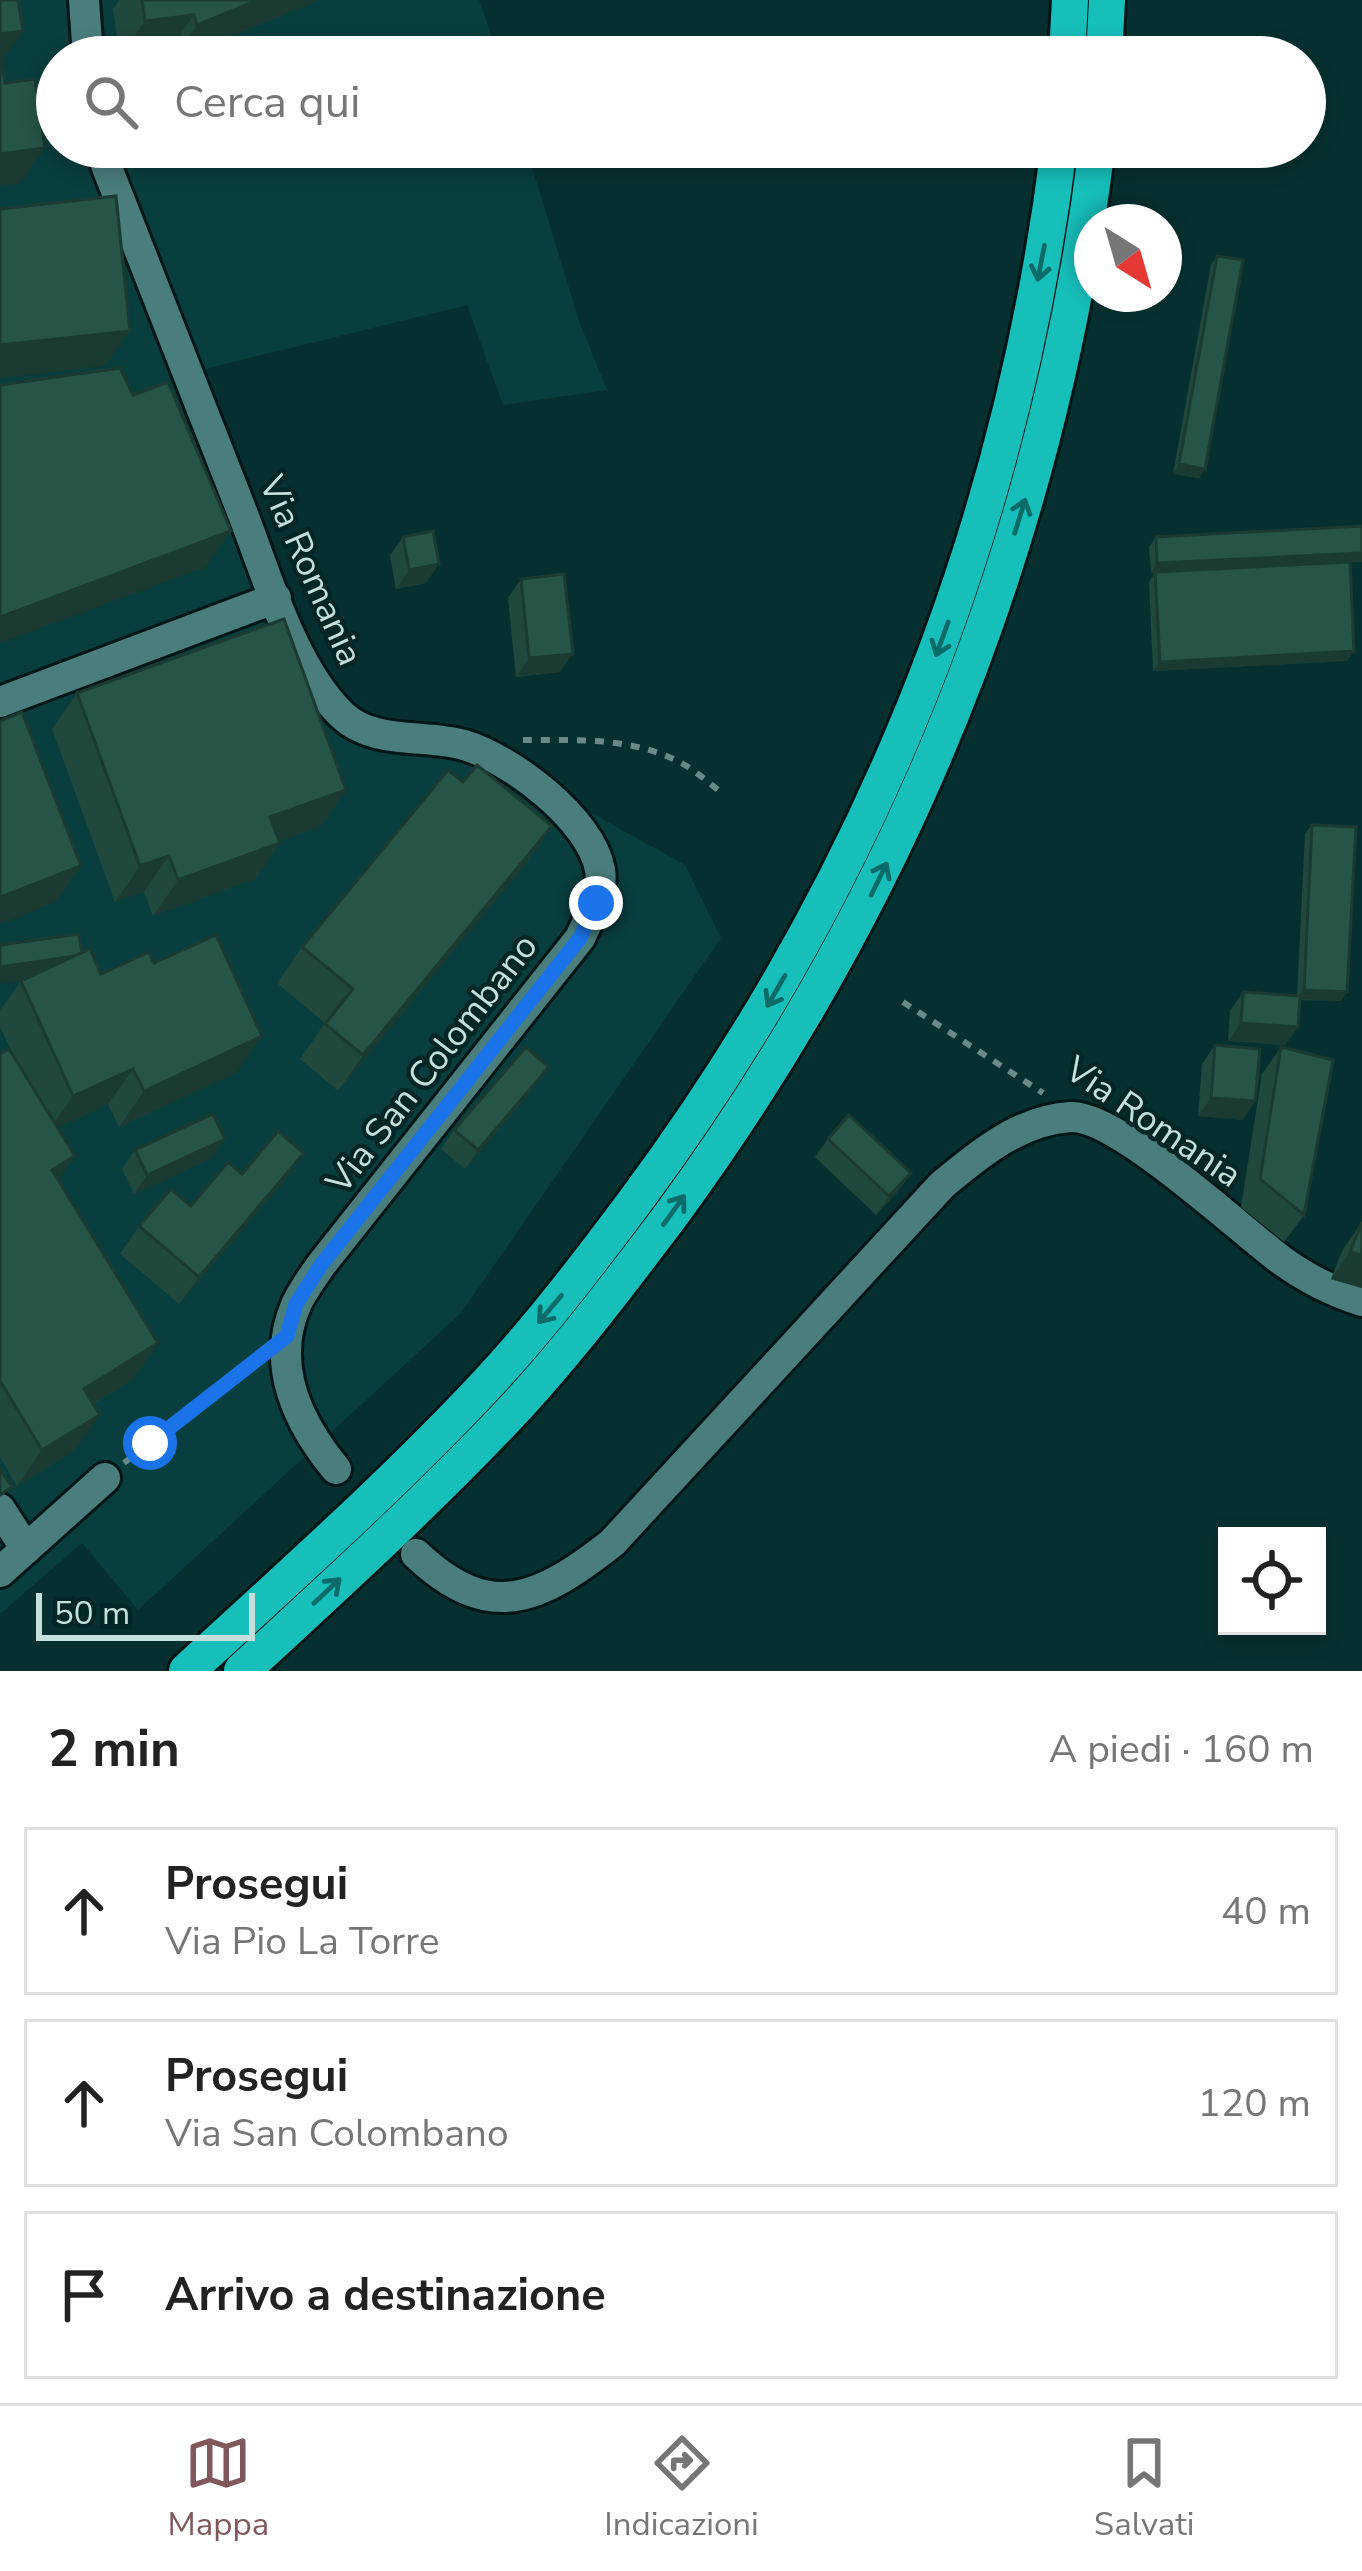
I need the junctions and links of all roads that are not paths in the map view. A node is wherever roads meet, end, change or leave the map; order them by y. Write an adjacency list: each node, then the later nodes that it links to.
1 (84, 0): 4 (street)
2 (1070, 0): 5 (highway)
3 (1107, 0): 6 (highway)
4 (87, 36)
5 (1068, 36)
6 (1105, 36)
7 (107, 168): 10 (street, Via Romania)
8 (1056, 168): 20 (highway, one-way to 20)
9 (1094, 168): 21 (highway, one-way to 9)
10 (276, 598): 11 (street); 12 (street, Via Romania)
11 (0, 702)
12 (464, 746): 14 (street, Via San Colombano)
13 (1362, 1301): 18 (street, Via Romania)
14 (336, 1469)
15 (104, 1478): 17 (street)
16 (0, 1510): 17 (street)
17 (26, 1549): 19 (street)
18 (416, 1554)
19 (0, 1572)
20 (188, 1671)
21 (242, 1671)

